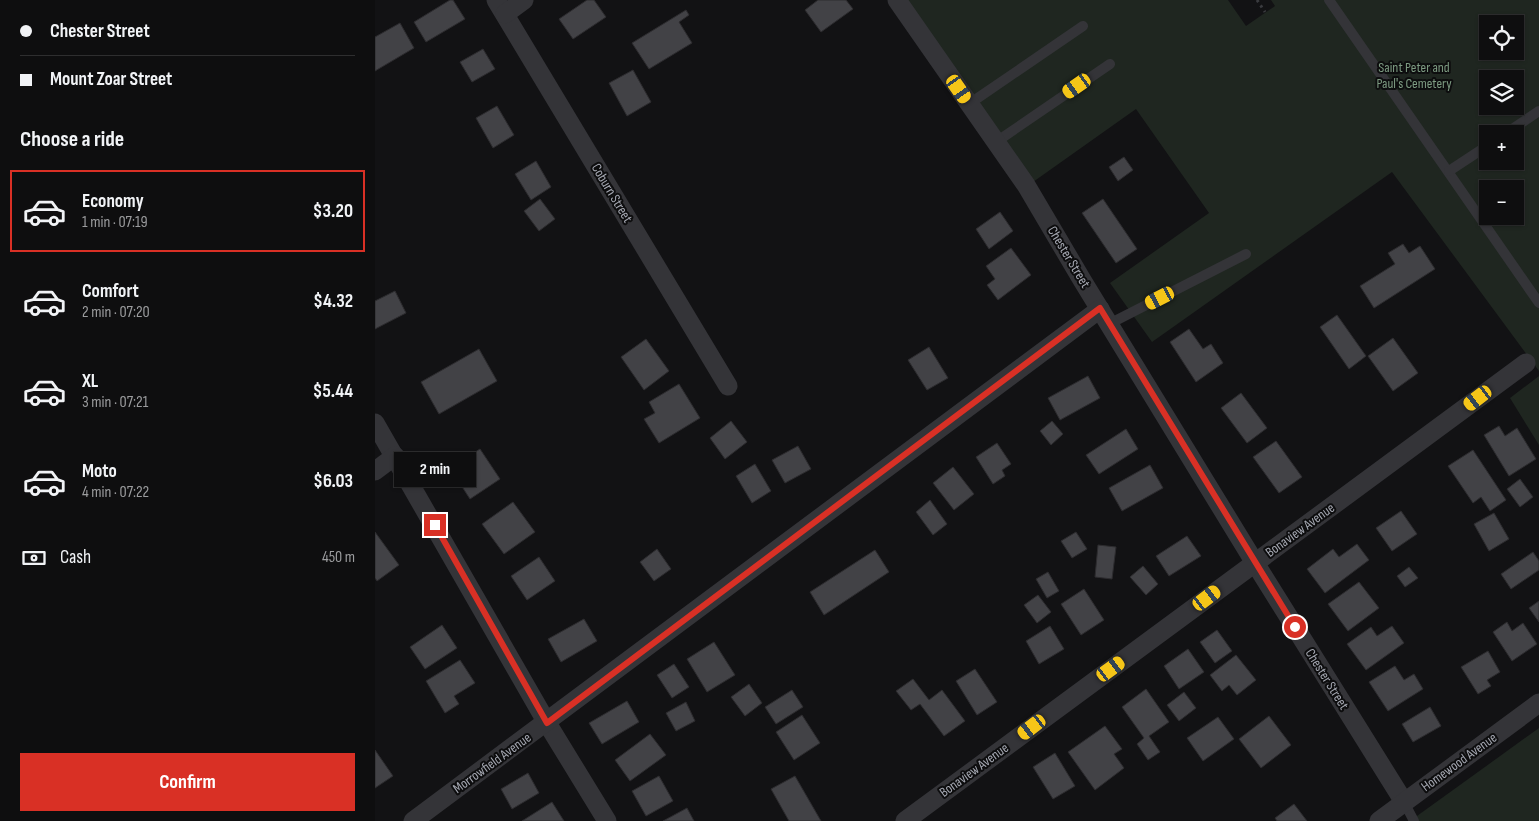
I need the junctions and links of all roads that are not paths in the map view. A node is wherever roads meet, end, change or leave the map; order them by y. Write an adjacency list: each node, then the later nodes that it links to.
1 (524, 0): 4 (street)
2 (897, 0): 7 (street, Chester Street)
3 (1329, 0): 12 (lane)
4 (501, 7): 17 (street, Coburn Street)
5 (1083, 26): 7 (lane)
6 (1110, 64): 10 (lane)
7 (969, 104): 10 (street, Chester Street)
8 (1539, 111): 9 (lane)
9 (1518, 125)
10 (996, 142): 15 (street, Chester Street)
11 (1479, 151): 12 (lane)
12 (1449, 171): 14 (lane)
13 (1246, 254): 15 (lane)
14 (1539, 303)
15 (1104, 316): 21 (street, Chester Street); 23 (street, Morrowfield Avenue)
16 (1526, 363): 21 (street, Bonaview Avenue)
17 (728, 386)
18 (375, 423): 19 (street)
19 (395, 456): 20 (street); 23 (street)
20 (375, 470)
21 (1255, 563): 24 (street, Chester Street); 27 (street, Bonaview Avenue)
22 (1539, 703): 24 (street, Homewood Avenue)
23 (547, 723): 25 (street, Morrowfield Avenue); 26 (street)
24 (1404, 802): 28 (street, Homewood Avenue); 29 (lane)
25 (413, 821)
26 (607, 821)
27 (905, 821)
28 (1379, 821)
29 (1414, 821)

